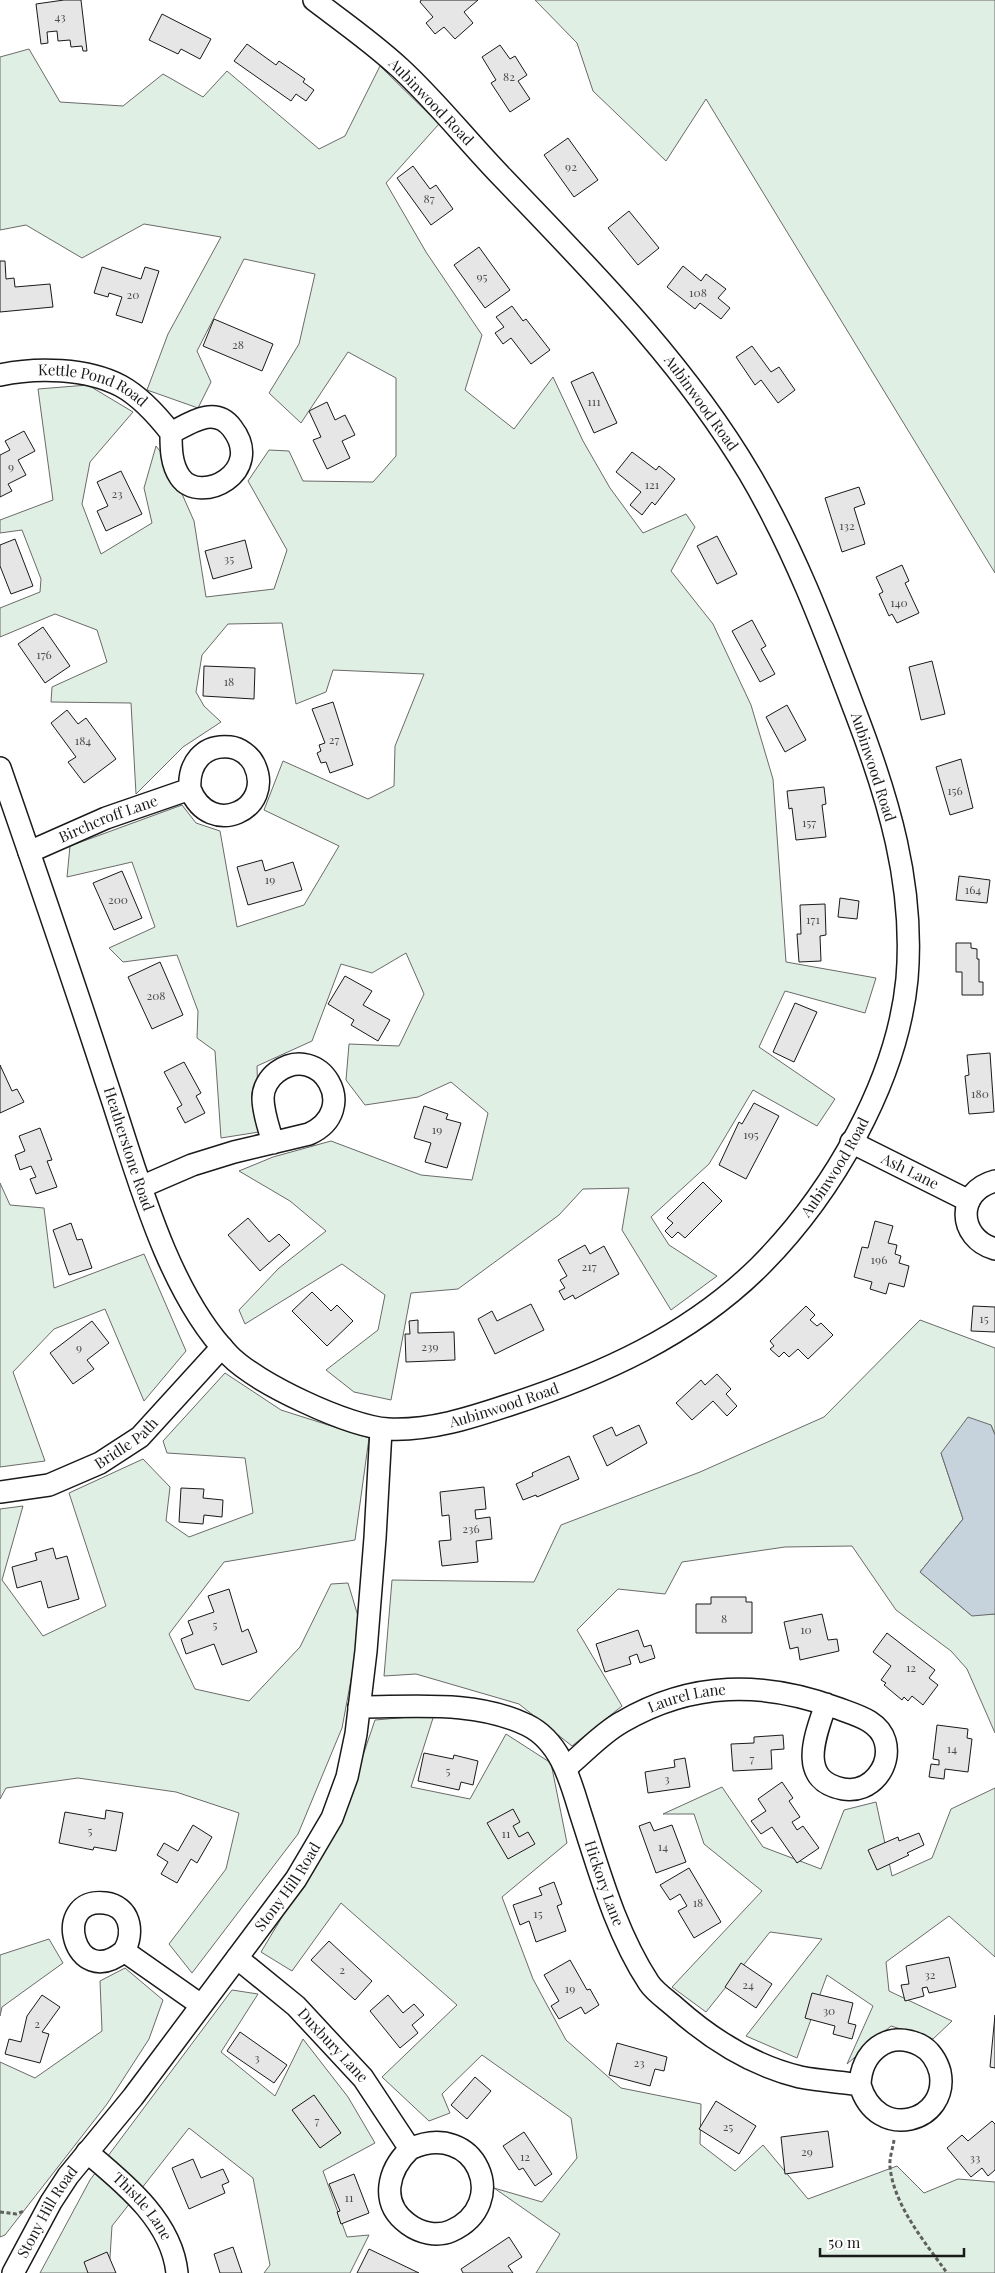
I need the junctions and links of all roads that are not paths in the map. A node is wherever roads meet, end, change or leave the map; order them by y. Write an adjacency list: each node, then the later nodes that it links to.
1 (314, 0): 7 (street, Aubinwood Road)
2 (0, 375): 3 (street, Kettle Pond Road)
3 (171, 433)
4 (0, 768): 6 (street, Heatherstone Road)
5 (190, 789): 6 (street, Birchcroff Lane)
6 (29, 852): 10 (street, Heatherstone Road)
7 (851, 1142): 11 (street, Ash Lane); 14 (street, Aubinwood Road)
8 (273, 1143): 10 (street)
9 (995, 1181): 11 (street)
10 (141, 1187): 13 (street, Heatherstone Road)
11 (969, 1201): 12 (street)
12 (995, 1249)
13 (222, 1348): 14 (street, Heatherstone Road); 15 (street, Bridle Path)
14 (381, 1430): 17 (street, Stony Hill Road)
15 (0, 1492)
16 (826, 1704): 18 (street, Laurel Lane)
17 (360, 1707): 18 (street, Hickory Lane); 20 (street, Stony Hill Road)
18 (566, 1767): 22 (street, Hickory Lane)
19 (124, 1951): 21 (street)
20 (236, 1958): 21 (street, Stony Hill Road); 23 (street, Duxbury Lane)
21 (201, 2005): 24 (street, Stony Hill Road)
22 (860, 2085): 22 (street)
23 (410, 2149): 23 (street)
24 (88, 2152): 25 (street, Stony Hill Road); 26 (street, Thistle Lane)
25 (13, 2273)
26 (177, 2273)

